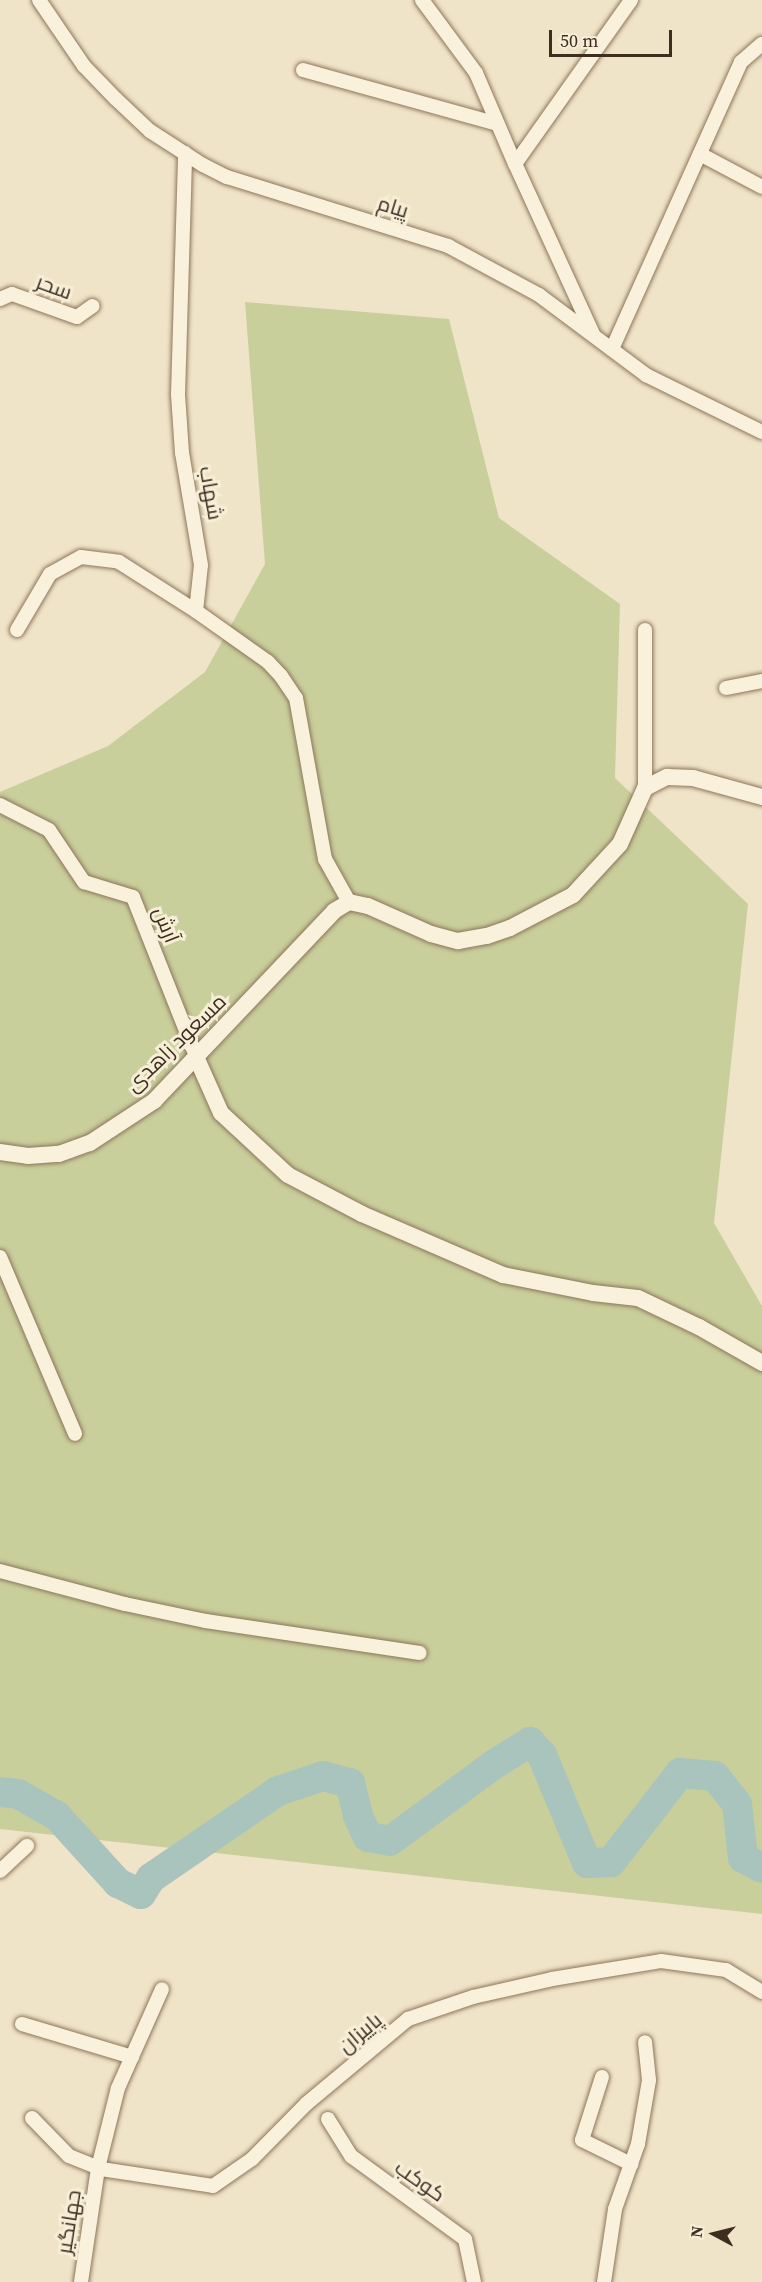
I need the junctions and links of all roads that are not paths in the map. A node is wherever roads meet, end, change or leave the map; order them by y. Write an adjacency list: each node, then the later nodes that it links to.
1 (39, 0): 7 (street, پیام)
2 (422, 0): 6 (street)
3 (631, 0): 9 (street)
4 (762, 45): 8 (street)
5 (303, 70): 6 (street)
6 (498, 124): 9 (street)
7 (185, 153): 13 (street, پیام); 16 (street, شهاب)
8 (700, 154): 10 (street); 14 (street)
9 (515, 164): 13 (street)
10 (762, 188)
11 (0, 299): 12 (street, سحر)
12 (93, 306)
13 (594, 335): 14 (street, پیام)
14 (612, 349): 15 (street, پیام)
15 (762, 432)
16 (196, 611): 17 (street); 24 (street)
17 (17, 630)
18 (645, 630): 21 (street)
19 (762, 681): 20 (street)
20 (726, 688)
21 (645, 788): 22 (street); 24 (street)
22 (762, 797)
23 (0, 805): 25 (street, آرش)
24 (349, 902): 25 (street, مسعود زاهدی)
25 (197, 1059): 26 (street, مسعود زاهدی); 28 (street)
26 (0, 1152)
27 (0, 1257): 29 (street)
28 (762, 1363)
29 (75, 1434)
30 (0, 1571): 31 (street)
31 (420, 1653)
32 (27, 1846): 33 (street)
33 (0, 1871)
34 (162, 1989): 38 (street, جهانگیر)
35 (762, 1992): 43 (street, پاییزان)
36 (22, 2025): 38 (street)
37 (645, 2042): 42 (street)
38 (132, 2057): 43 (street, جهانگیر)
39 (602, 2077): 42 (street)
40 (32, 2118): 43 (street, پاییزان)
41 (328, 2118): 45 (street, کوکب)
42 (631, 2164): 46 (street)
43 (98, 2168): 44 (street, جهانگیر)
44 (81, 2282)
45 (474, 2282)
46 (604, 2282)

